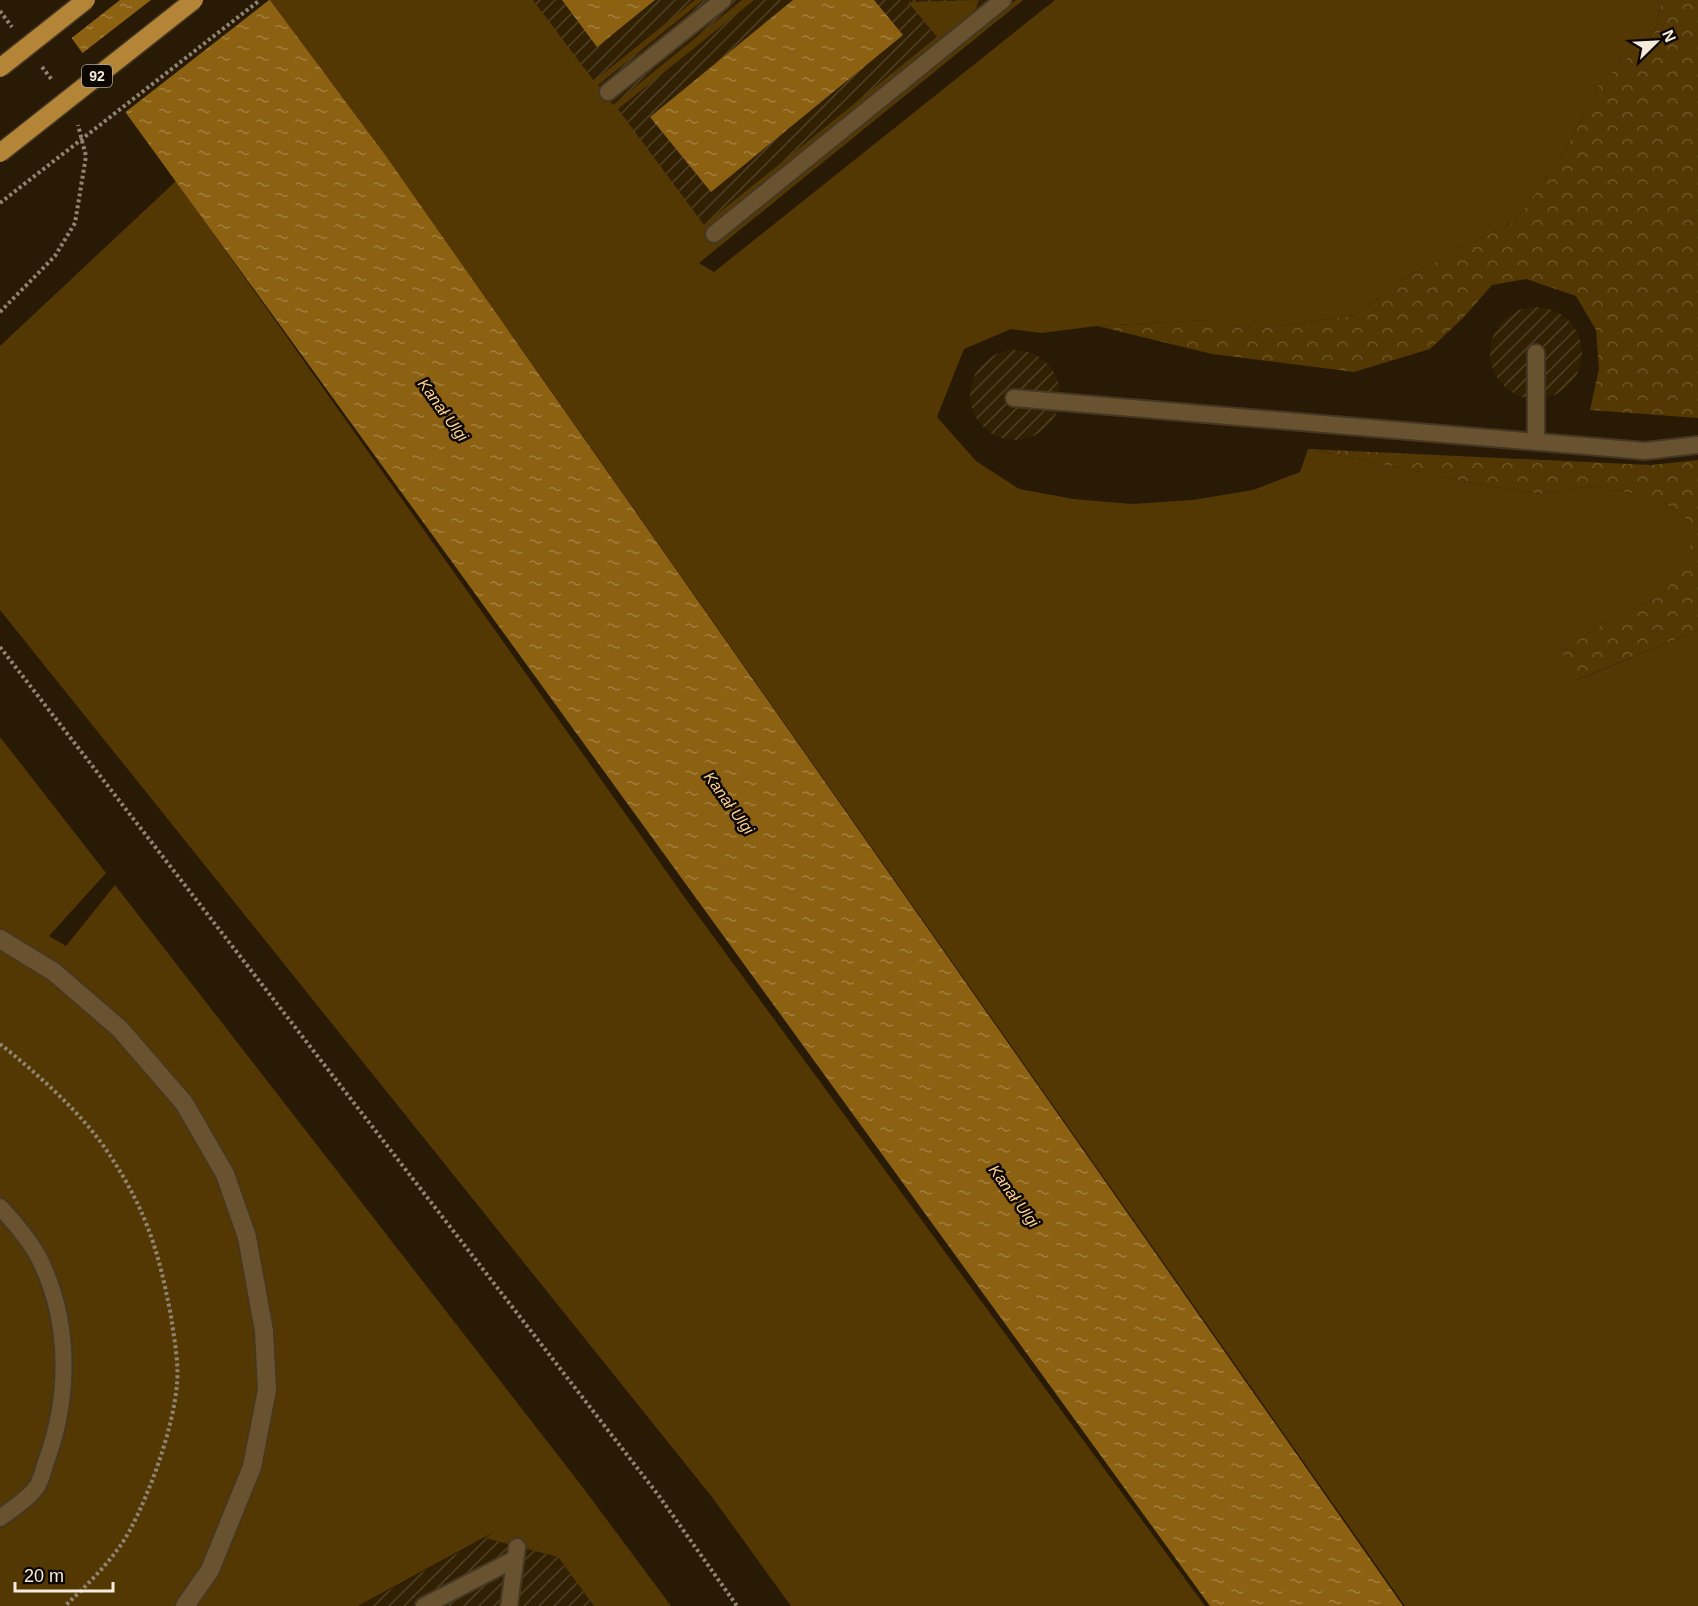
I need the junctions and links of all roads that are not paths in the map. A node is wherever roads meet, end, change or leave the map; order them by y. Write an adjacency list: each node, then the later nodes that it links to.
1 (86, 0): 5 (main road, bridge)
2 (195, 0): 7 (main road, 92, bridge)
3 (723, 0): 6 (lane)
4 (1003, 0): 8 (lane)
5 (0, 68)
6 (608, 93)
7 (0, 153)
8 (714, 234)
9 (1536, 353): 11 (lane)
10 (1014, 398): 11 (lane)
11 (1536, 442): 12 (lane)
12 (1698, 445)
13 (0, 939): 16 (street)
14 (0, 1206): 15 (lane)
15 (0, 1518)
16 (185, 1606)
17 (424, 1606): 18 (lane)
18 (509, 1606)

